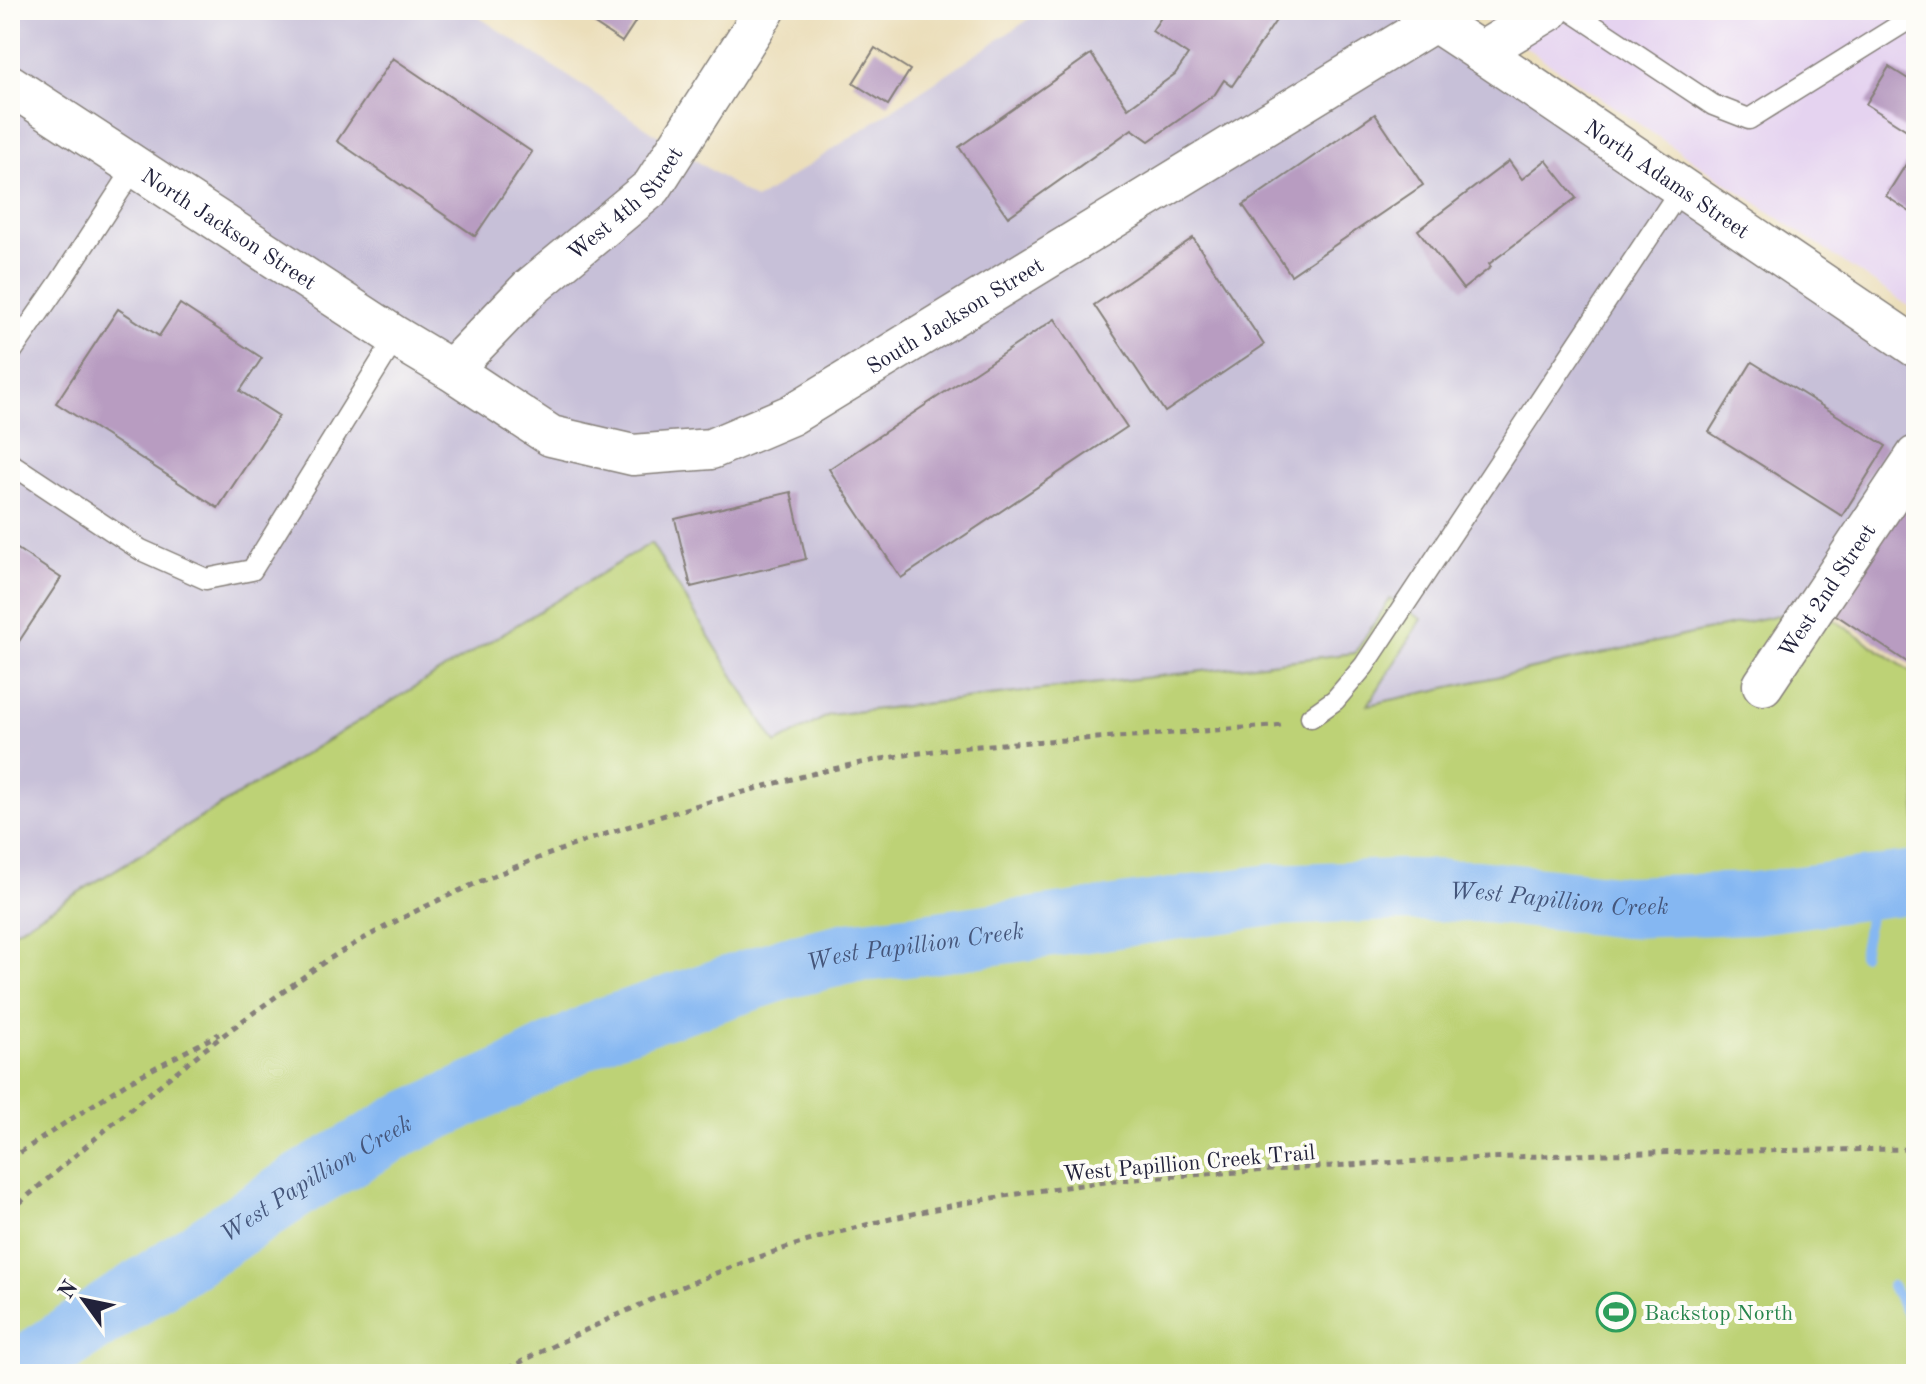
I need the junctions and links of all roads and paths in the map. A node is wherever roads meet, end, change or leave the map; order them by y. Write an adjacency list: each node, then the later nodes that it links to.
1 (765, 10): 13 (street, West 4th Street)
2 (1550, 10): 6 (street)
3 (1570, 10): 4 (lane)
4 (1916, 15)
5 (1426, 16): 6 (street, North Adams Street); 13 (street, South Jackson Street)
6 (1481, 52): 9 (street, North Adams Street)
7 (10, 85): 8 (street, North Jackson Street)
8 (135, 167): 10 (street, North Jackson Street); 12 (lane)
9 (1682, 187): 11 (street, North Adams Street); 17 (lane)
10 (396, 337): 13 (street, North Jackson Street); 15 (lane)
11 (1916, 347)
12 (10, 354)
13 (451, 370)
14 (1916, 456): 16 (street, West 2nd Street)
15 (10, 463)
16 (1763, 685)
17 (1311, 717): 18 (path)
18 (231, 1028): 20 (path); 21 (path)
19 (1916, 1149): 22 (path, West Papillion Creek Trail)
20 (10, 1159)
21 (10, 1211)
22 (497, 1374)

